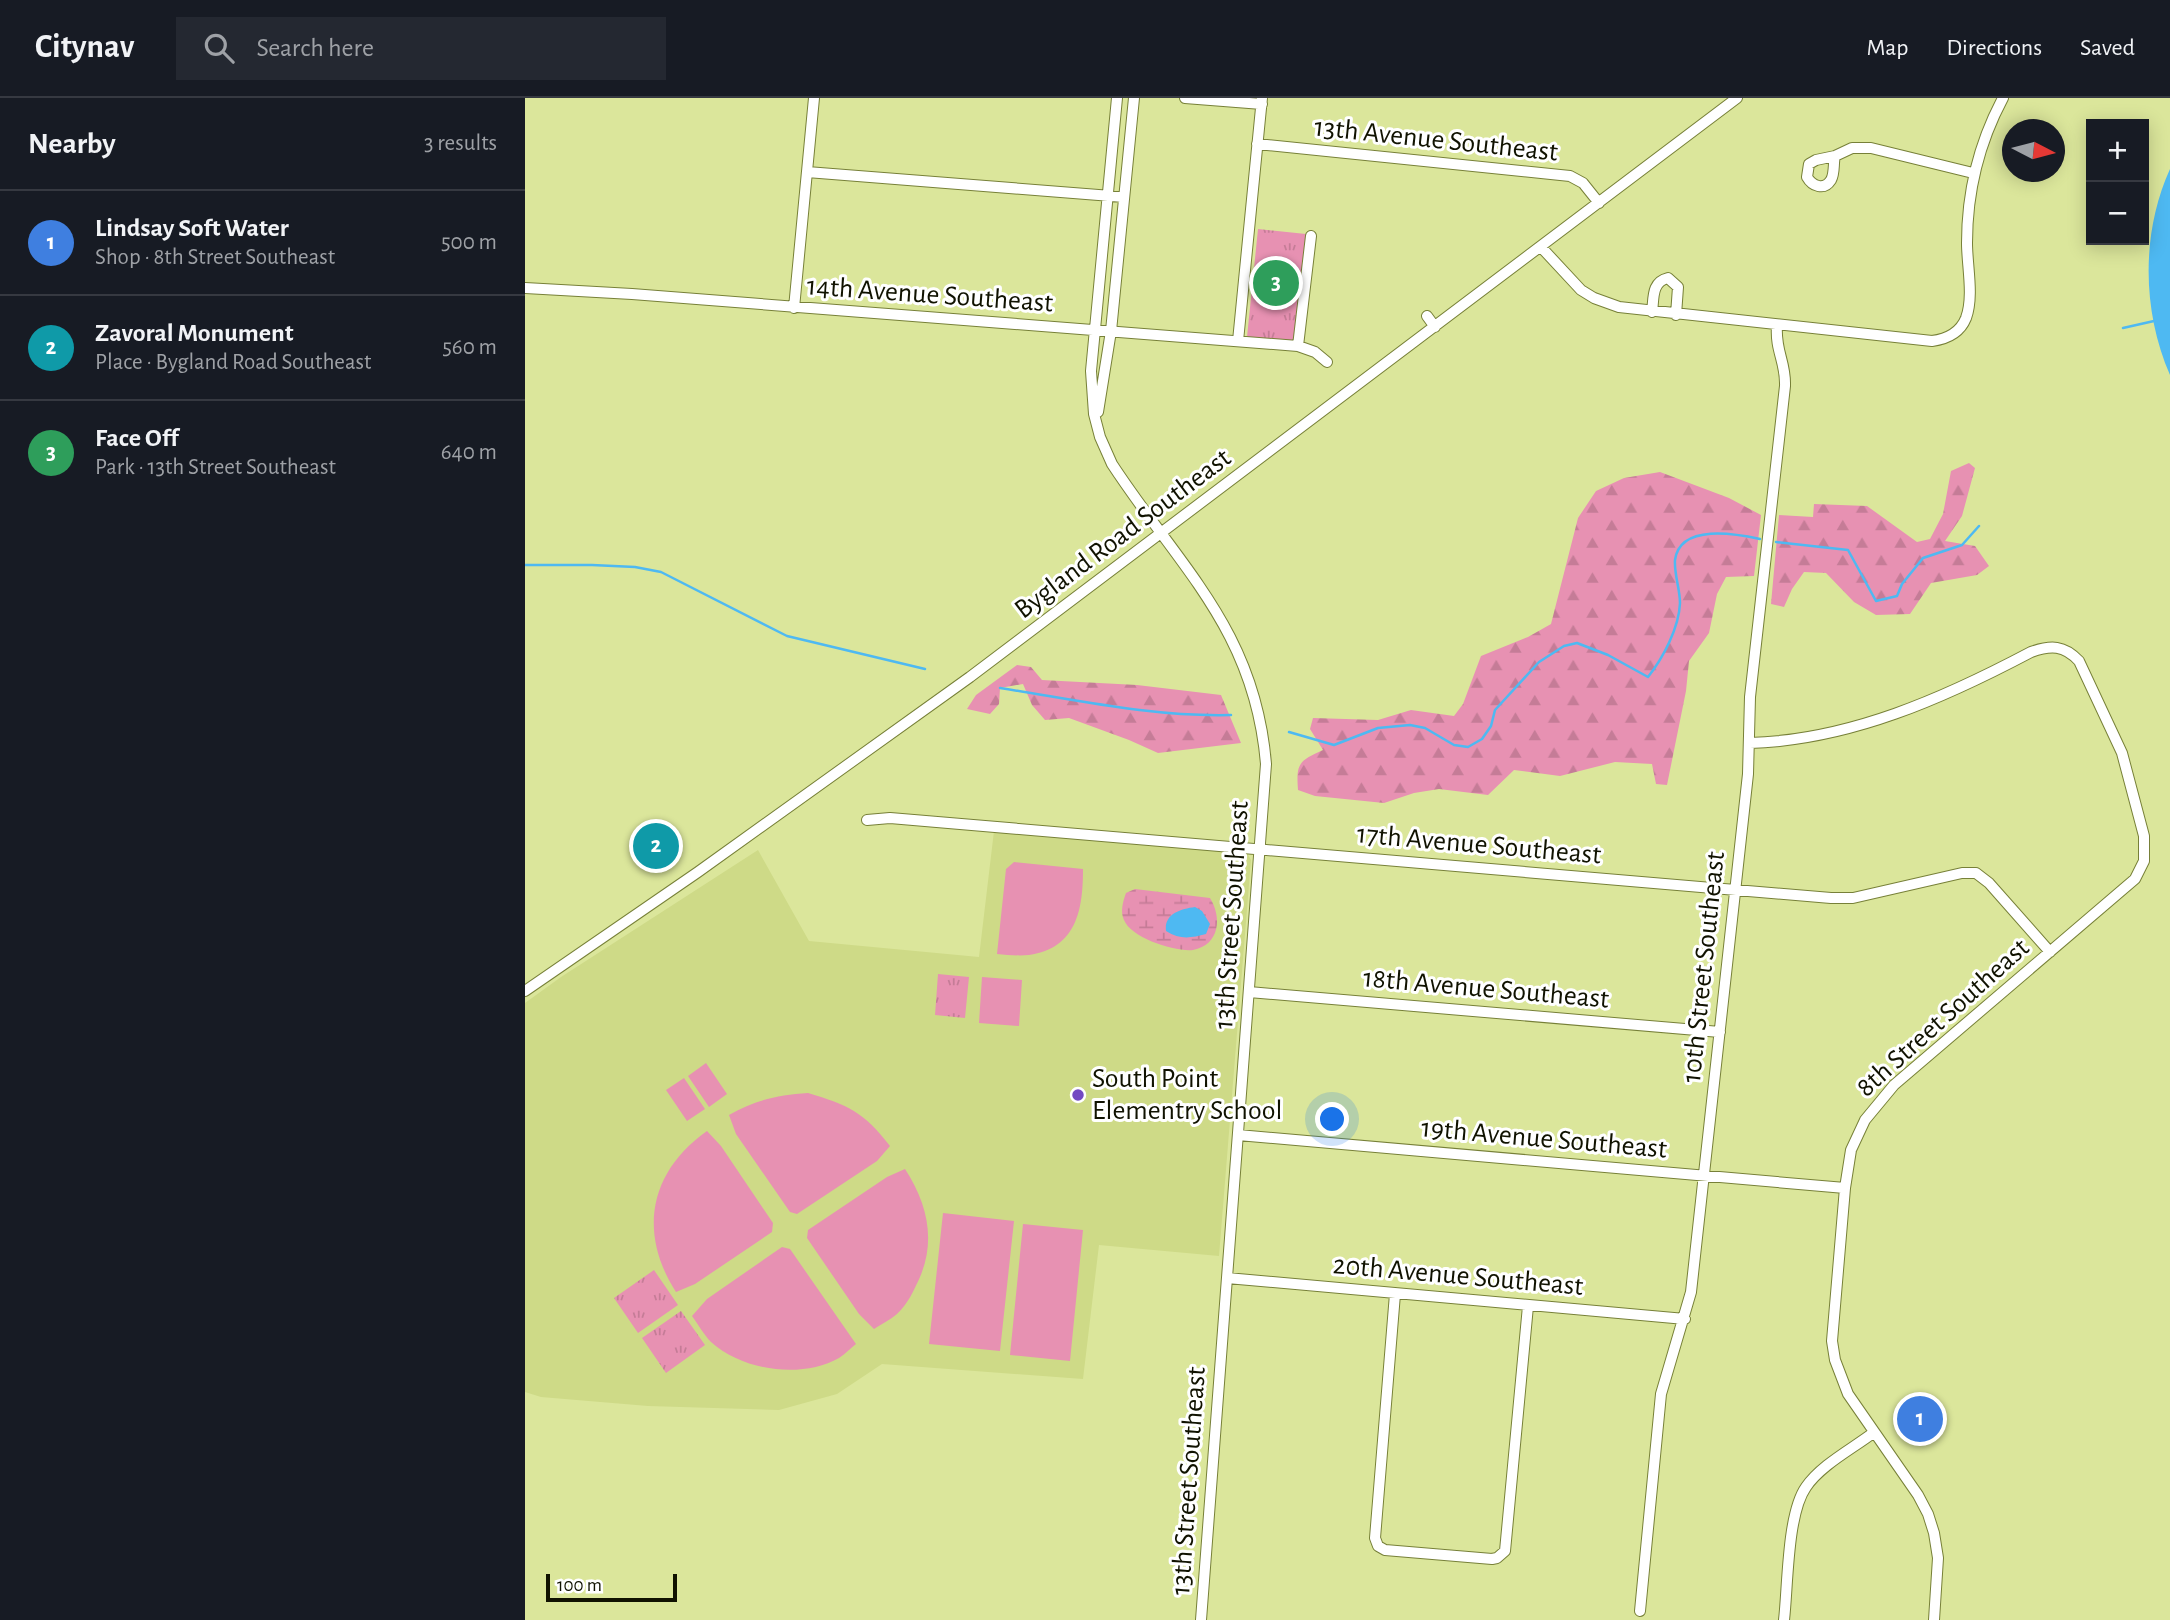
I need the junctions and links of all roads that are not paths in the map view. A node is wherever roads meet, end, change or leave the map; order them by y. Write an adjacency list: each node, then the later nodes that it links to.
1 (814, 98): 10 (street)
2 (1117, 98): 12 (street)
3 (1134, 98): 13 (street)
4 (1185, 98): 7 (street)
5 (1737, 98): 14 (street, Bygland Road Southeast)
6 (2003, 98): 11 (street)
7 (1262, 101): 8 (street)
8 (1257, 144): 14 (street, 13th Avenue Southeast); 26 (street)
9 (1835, 156): 11 (street)
10 (807, 172): 12 (street); 18 (street)
11 (1973, 173): 22 (street)
12 (1107, 196): 13 (street); 24 (street)
13 (1124, 197): 25 (street)
14 (1599, 203): 16 (street, Bygland Road Southeast)
15 (1311, 236): 27 (street)
16 (1541, 247): 19 (street); 23 (street, Bygland Road Southeast)
17 (525, 288): 18 (street, 14th Avenue Southeast)
18 (794, 308): 24 (street, 14th Avenue Southeast)
19 (1652, 312): 20 (street); 20 (street)
20 (1676, 315): 22 (street)
21 (1427, 316): 23 (street)
22 (1777, 326): 31 (street, 10th Street Southeast)
23 (1435, 327): 30 (street, Bygland Road Southeast)
24 (1093, 330): 25 (street, 14th Avenue Southeast); 29 (street)
25 (1111, 331): 26 (street, 14th Avenue Southeast); 29 (street)
26 (1238, 341): 27 (street, 14th Avenue Southeast)
27 (1298, 346): 28 (street, 14th Avenue Southeast)
28 (1327, 362)
29 (1098, 430): 30 (street, 13th Street Southeast)
30 (1162, 533): 33 (street, 13th Street Southeast); 36 (street, Bygland Road Southeast)
31 (1750, 743): 34 (street, 10th Street Southeast); 35 (street, 8th Street Southeast)
32 (867, 820): 33 (street, 17th Avenue Southeast)
33 (1260, 850): 34 (street, 17th Avenue Southeast); 37 (street, 13th Street Southeast)
34 (1735, 890): 35 (street, 17th Avenue Southeast); 38 (street, 10th Street Southeast)
35 (2050, 952): 41 (street, 8th Street Southeast)
36 (525, 990)
37 (1249, 992): 38 (street, 18th Avenue Southeast); 39 (street, 13th Street Southeast)
38 (1720, 1032): 40 (street, 10th Street Southeast)
39 (1238, 1135): 40 (street, 19th Avenue Southeast); 42 (street, 13th Street Southeast)
40 (1705, 1176): 41 (street, 19th Avenue Southeast); 45 (street, 10th Street Southeast)
41 (1845, 1188): 46 (street, 8th Street Southeast)
42 (1227, 1278): 43 (street, 20th Avenue Southeast); 48 (street, 13th Street Southeast)
43 (1395, 1294): 44 (street, 20th Avenue Southeast); 44 (street)
44 (1528, 1306): 45 (street, 20th Avenue Southeast)
45 (1685, 1319): 47 (street, 10th Street Southeast)
46 (1873, 1433): 49 (street); 50 (street, 8th Street Southeast)
47 (1640, 1611)
48 (1201, 1620)
49 (1784, 1620)
50 (1934, 1620)

